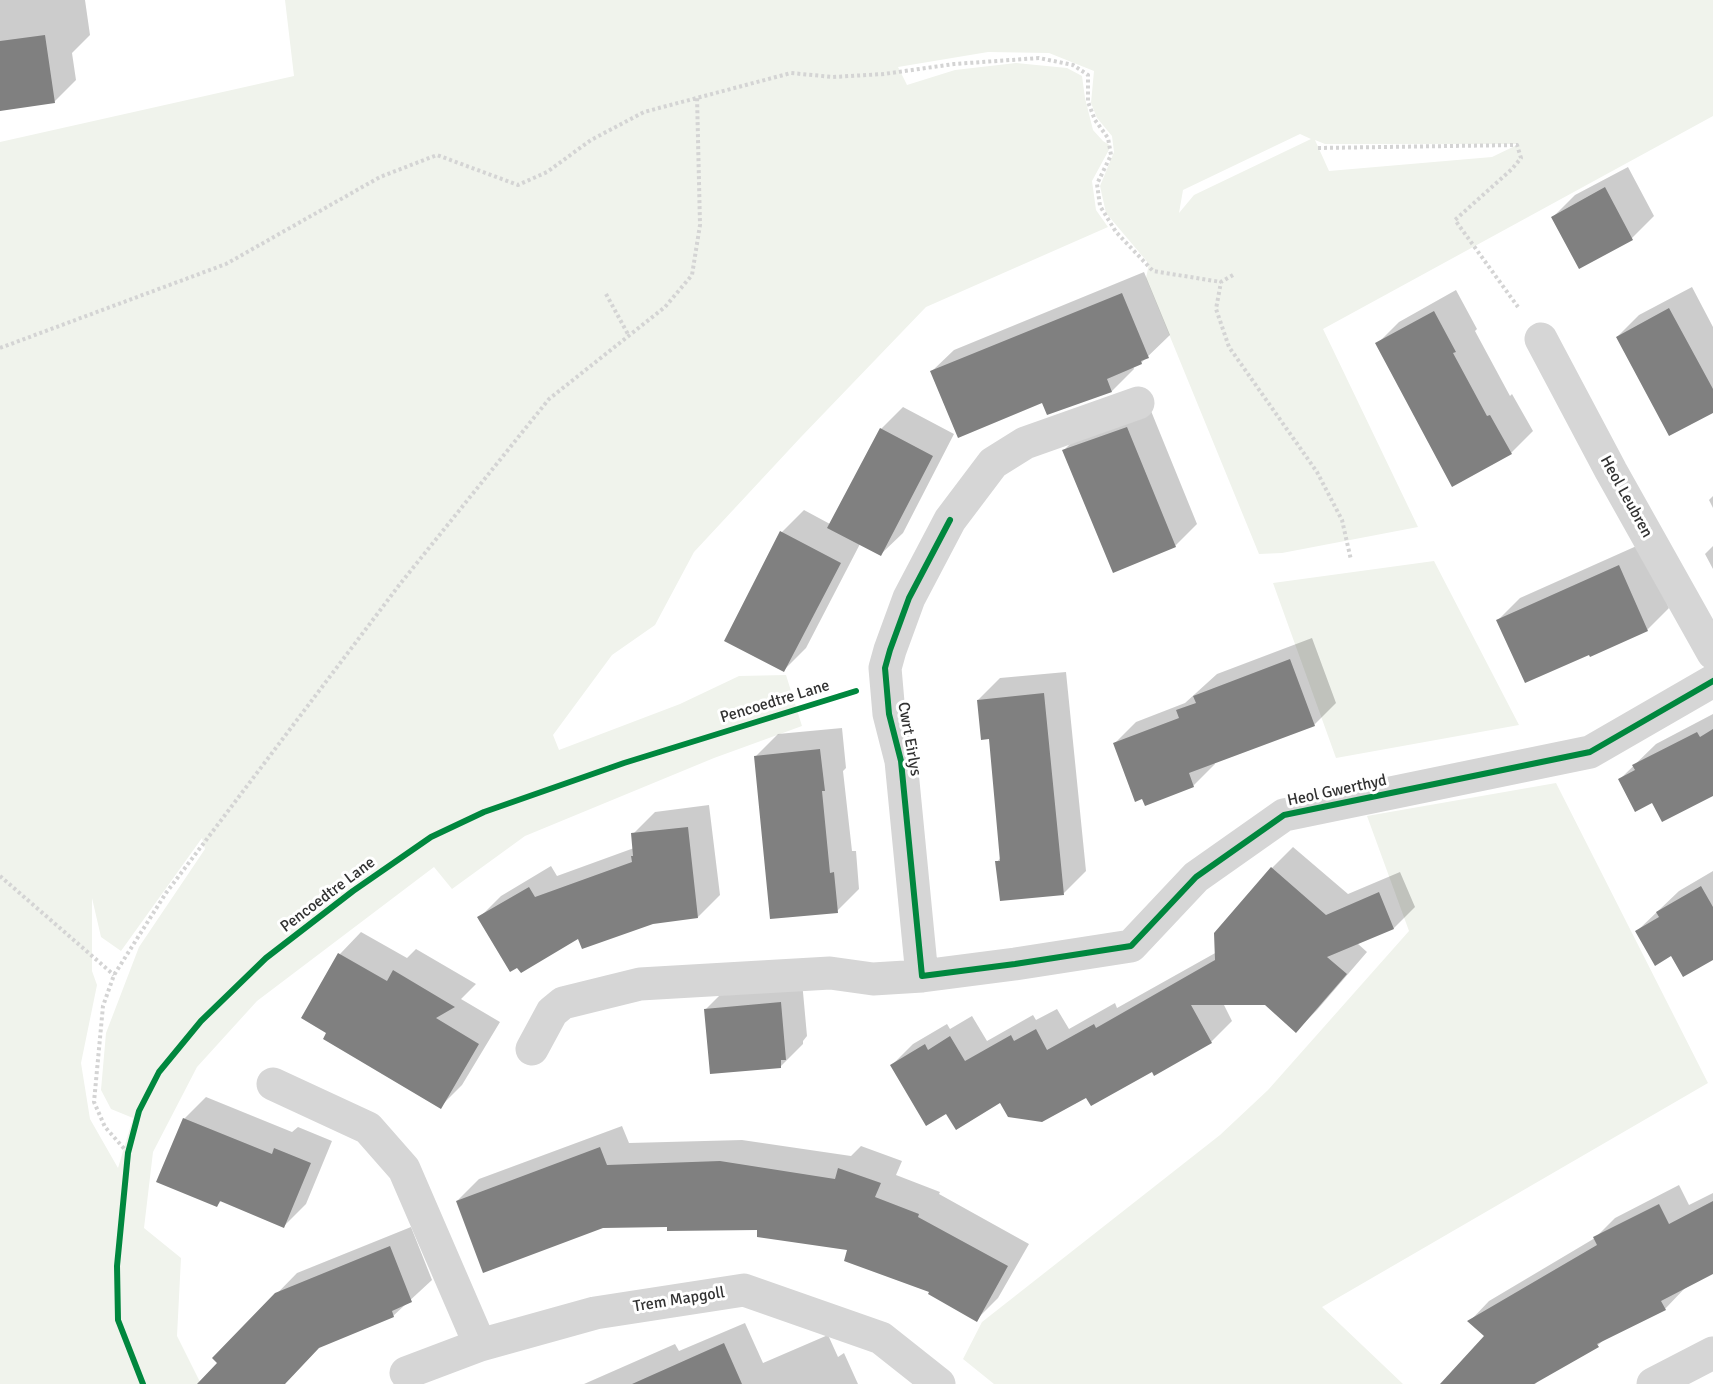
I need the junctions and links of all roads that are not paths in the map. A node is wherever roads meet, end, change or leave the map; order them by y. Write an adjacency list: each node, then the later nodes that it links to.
1 (1541, 339): 3 (street, Heol Leubren)
2 (1138, 403): 5 (street, Cwrt Eirlys)
3 (1713, 653)
4 (1713, 681): 5 (street, Heol Gwerthyd)
5 (922, 976): 6 (street, Heol Gwerthyd)
6 (532, 1049)
7 (273, 1084): 8 (street)
8 (480, 1345): 10 (street, Trem Mapgoll); 11 (street, Trem Mapgoll)
9 (1713, 1353): 12 (street)
10 (406, 1374)
11 (939, 1384)
12 (1653, 1384)

